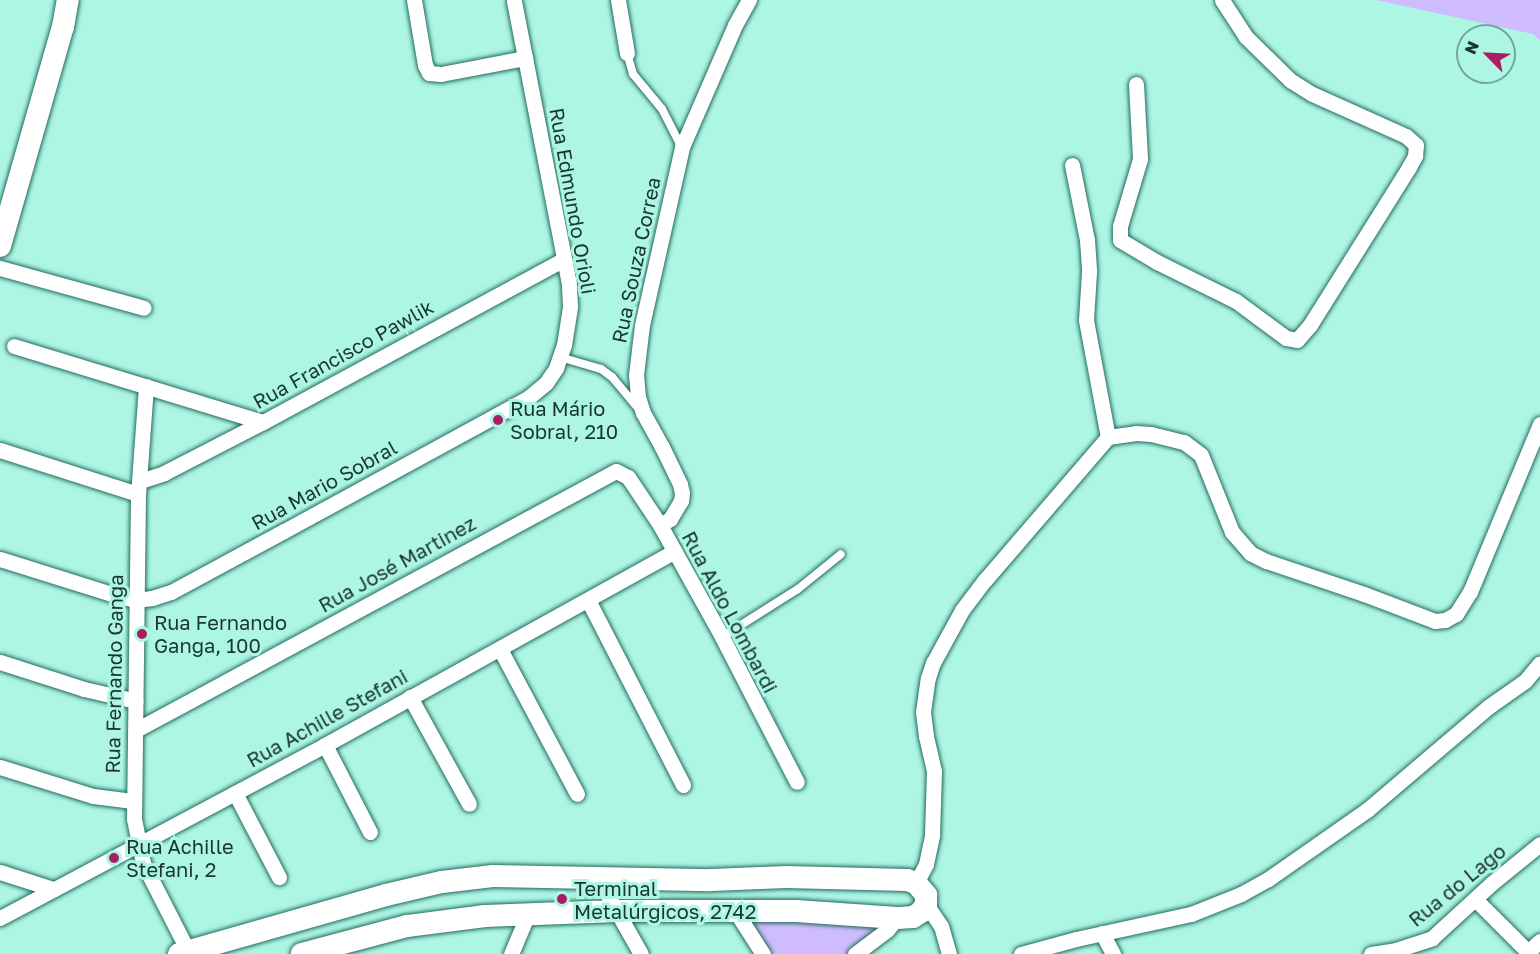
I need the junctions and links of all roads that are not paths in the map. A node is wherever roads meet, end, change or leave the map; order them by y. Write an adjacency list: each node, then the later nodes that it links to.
1 (68, 0): 12 (street)
2 (414, 0): 8 (street)
3 (514, 0): 8 (street, Rua Edmundo Orioli)
4 (618, 0): 7 (street)
5 (749, 0): 10 (street, Rua Souza Correa)
6 (1222, 0): 9 (street)
7 (627, 53): 10 (lane)
8 (525, 57): 13 (street, Rua Edmundo Orioli)
9 (1136, 84)
10 (682, 147): 20 (street, Rua Souza Correa)
11 (1072, 165): 23 (street)
12 (0, 246)
13 (564, 259): 17 (street, Rua Edmundo Orioli); 21 (street, Rua Francisco Pawlik)
14 (0, 268): 15 (street)
15 (144, 308)
16 (14, 346): 18 (street)
17 (560, 357): 19 (street, Rua Edmundo Orioli); 20 (lane)
18 (146, 386): 21 (street); 26 (street, Rua Fernando Ganga)
19 (528, 398): 31 (street, Rua Mario Sobral)
20 (643, 413): 27 (street, Rua Souza Correa)
21 (263, 422): 26 (street, Rua Francisco Pawlik)
22 (1540, 424): 23 (street)
23 (1108, 437): 55 (street)
24 (0, 450): 26 (street)
25 (616, 471): 27 (street, Rua Aldo Lombardi); 39 (street, Rua José Martinez)
26 (139, 488): 31 (street, Rua Fernando Ganga)
27 (660, 525): 28 (street, Rua Aldo Lombardi)
28 (673, 552): 32 (street, Rua Achille Stefani); 33 (street, Rua Aldo Lombardi)
29 (841, 554): 33 (lane)
30 (0, 559): 31 (street)
31 (136, 600): 38 (street, Rua Fernando Ganga)
32 (588, 600): 34 (street, Rua Achille Stefani); 43 (street)
33 (722, 637): 42 (street, Rua Aldo Lombardi)
34 (500, 649): 37 (street, Rua Achille Stefani); 45 (street)
35 (0, 662): 38 (street)
36 (1538, 668): 65 (street)
37 (410, 697): 40 (street, Rua Achille Stefani); 47 (street)
38 (136, 701): 39 (street, Rua Fernando Ganga)
39 (136, 729): 46 (street, Rua Fernando Ganga)
40 (325, 745): 44 (street, Rua Achille Stefani); 48 (street)
41 (0, 767): 46 (street)
42 (796, 782)
43 (682, 785)
44 (235, 793): 49 (street, Rua Achille Stefani); 52 (street)
45 (577, 794)
46 (133, 801): 49 (street, Rua Fernando Ganga)
47 (469, 804)
48 (370, 832)
49 (138, 843): 56 (street, Rua Achille Stefani); 69 (street, Rua Fernando Ganga)
50 (1540, 844): 57 (street, Rua do Lago)
51 (0, 872): 56 (street)
52 (279, 877)
53 (598, 878): 54 (street); 55 (street); 59 (street)
54 (442, 882): 64 (street); 69 (street)
55 (916, 883): 58 (street)
56 (53, 889): 62 (street, Rua Achille Stefani)
57 (1475, 899): 68 (street, Rua do Lago); 70 (street)
58 (926, 904): 63 (street); 75 (street)
59 (616, 911): 60 (street); 61 (street); 67 (street)
60 (736, 912): 63 (street); 73 (street)
61 (528, 914): 64 (street); 72 (street)
62 (0, 918)
63 (897, 918): 74 (street)
64 (450, 919): 71 (street)
65 (1102, 933): 76 (street); 77 (street)
66 (1540, 941): 70 (street)
67 (637, 952)
68 (1397, 952): 78 (street, Rua do Lago)
69 (183, 953)
70 (1529, 953)
71 (302, 954)
72 (511, 954)
73 (763, 954)
74 (855, 954)
75 (949, 954)
76 (1021, 954)
77 (1113, 954)
78 (1371, 954)

